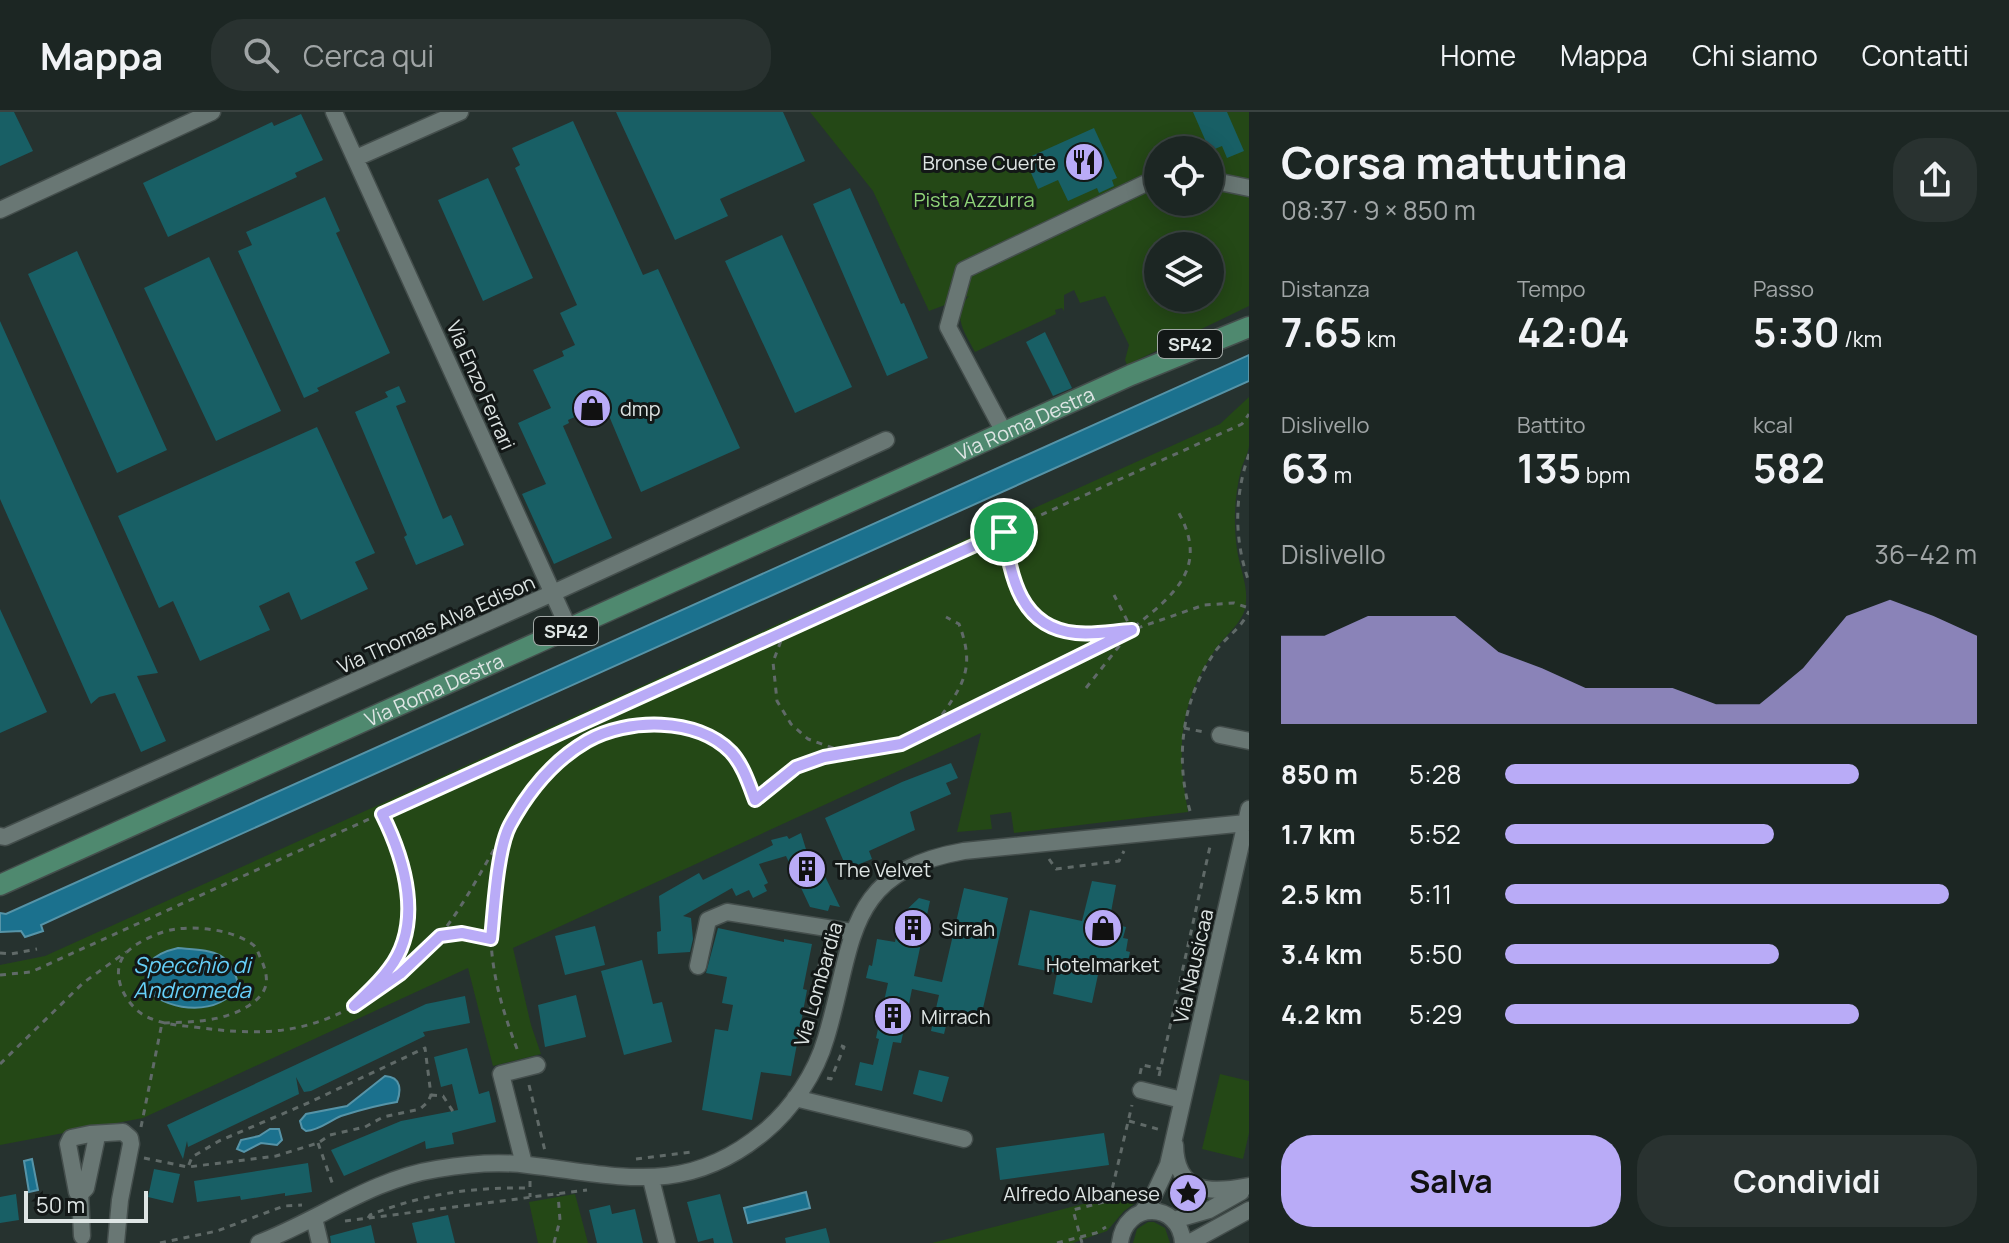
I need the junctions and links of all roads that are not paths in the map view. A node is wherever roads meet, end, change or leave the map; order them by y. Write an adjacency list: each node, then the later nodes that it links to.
1 (212, 112): 8 (street)
2 (334, 112): 4 (street, Via Enzo Ferrari)
3 (460, 112): 4 (street)
4 (356, 158): 14 (street, Via Enzo Ferrari)
5 (1224, 183): 7 (street)
6 (1144, 184): 12 (street)
7 (1249, 188)
8 (0, 210)
9 (1249, 313): 11 (main road, Via Roma Destra / SP42)
10 (1249, 327): 11 (main road, Via Roma Destra / SP42)
11 (1131, 375): 12 (main road, Via Roma Destra / SP42)
12 (1005, 434): 15 (main road, Via Roma Destra / SP42)
13 (886, 440): 14 (street, Via Thomas Alva Edison)
14 (553, 593): 15 (street, Via Enzo Ferrari); 20 (street, Via Thomas Alva Edison)
15 (569, 629): 22 (main road, Via Roma Destra / SP42)
16 (1220, 735): 17 (street)
17 (1249, 741)
18 (1248, 816): 19 (street, Via Lombardia); 21 (street, Via Nausicaa)
19 (1213, 835): 21 (street); 23 (street, Via Lombardia)
20 (0, 836)
21 (1241, 846): 28 (street, Via Nausicaa)
22 (0, 885)
23 (852, 932): 24 (street); 27 (street, Via Lombardia)
24 (698, 966)
25 (528, 1067): 33 (street)
26 (1138, 1088): 28 (street)
27 (802, 1100): 31 (street); 34 (street, Via Lombardia)
28 (1182, 1100): 29 (street, Via Nausicaa)
29 (1174, 1132): 32 (street, Via Nausicaa); 35 (street, Via Nausicaa)
30 (94, 1136): 36 (street); 36 (street); 37 (street)
31 (964, 1139)
32 (1168, 1165): 39 (street, Via Nausicaa); 40 (street, Via Nausicaa)
33 (529, 1171): 34 (street, Via Lombardia); 41 (street, Via Lombardia)
34 (651, 1179): 47 (street)
35 (1249, 1186): 40 (street)
36 (80, 1192): 43 (street)
37 (120, 1200): 44 (street); 45 (street)
38 (1249, 1210): 49 (street)
39 (1142, 1212): 40 (street); 42 (street, Via Nausicaa)
40 (1172, 1218): 49 (street, Via Nausicaa)
41 (314, 1224): 46 (street, Via Lombardia)
42 (1118, 1232): 48 (street, Via Nausicaa)
43 (82, 1236)
44 (104, 1243)
45 (116, 1243)
46 (259, 1243)
47 (667, 1243)
48 (1108, 1243)
49 (1186, 1243)

